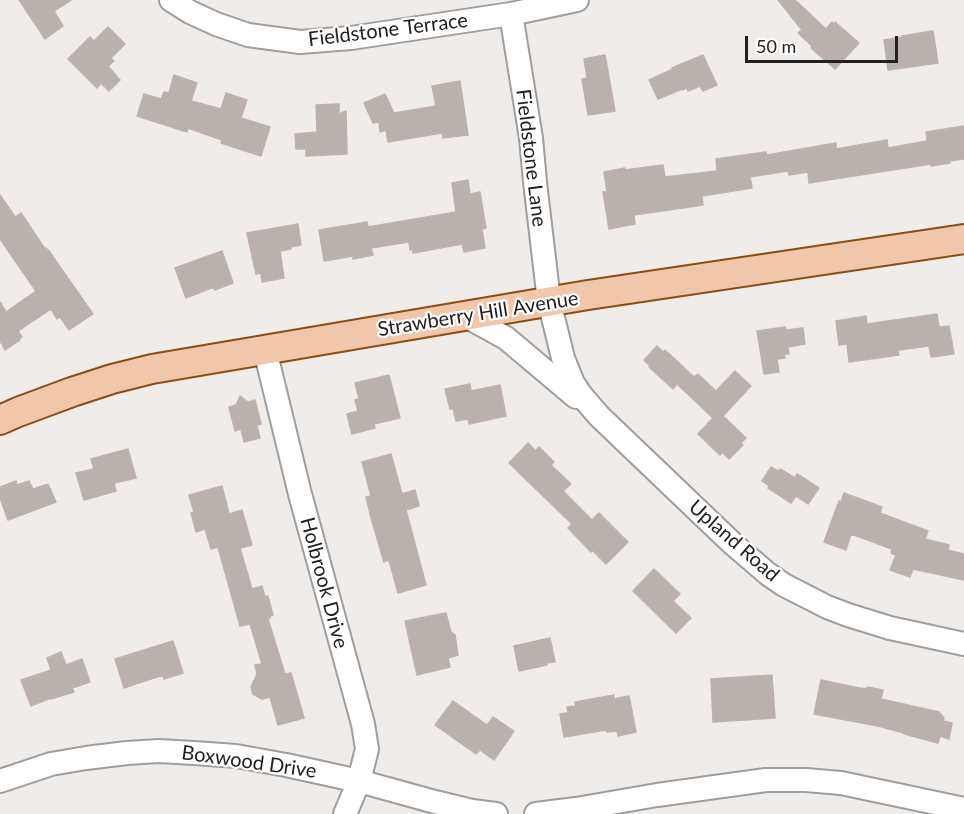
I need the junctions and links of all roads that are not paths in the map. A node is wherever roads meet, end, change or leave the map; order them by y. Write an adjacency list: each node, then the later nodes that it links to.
1 (171, 0): 3 (street, Fieldstone Terrace)
2 (577, 0): 3 (street, Fieldstone Terrace)
3 (511, 14): 5 (street, Fieldstone Lane)
4 (964, 239): 5 (main road, Strawberry Hill Avenue)
5 (549, 302): 6 (main road, Strawberry Hill Avenue); 8 (street, Upland Road)
6 (464, 315): 7 (main road, Strawberry Hill Avenue); 8 (street, Upland Road)
7 (265, 350): 9 (main road, Strawberry Hill Avenue); 12 (street, Holbrook Drive)
8 (599, 416): 10 (street, Upland Road)
9 (0, 420)
10 (964, 644)
11 (0, 781): 12 (street, Boxwood Drive)
12 (359, 781): 14 (street, Holbrook Drive); 15 (street, Boxwood Drive)
13 (964, 809): 16 (street)
14 (345, 814)
15 (496, 814)
16 (536, 814)

